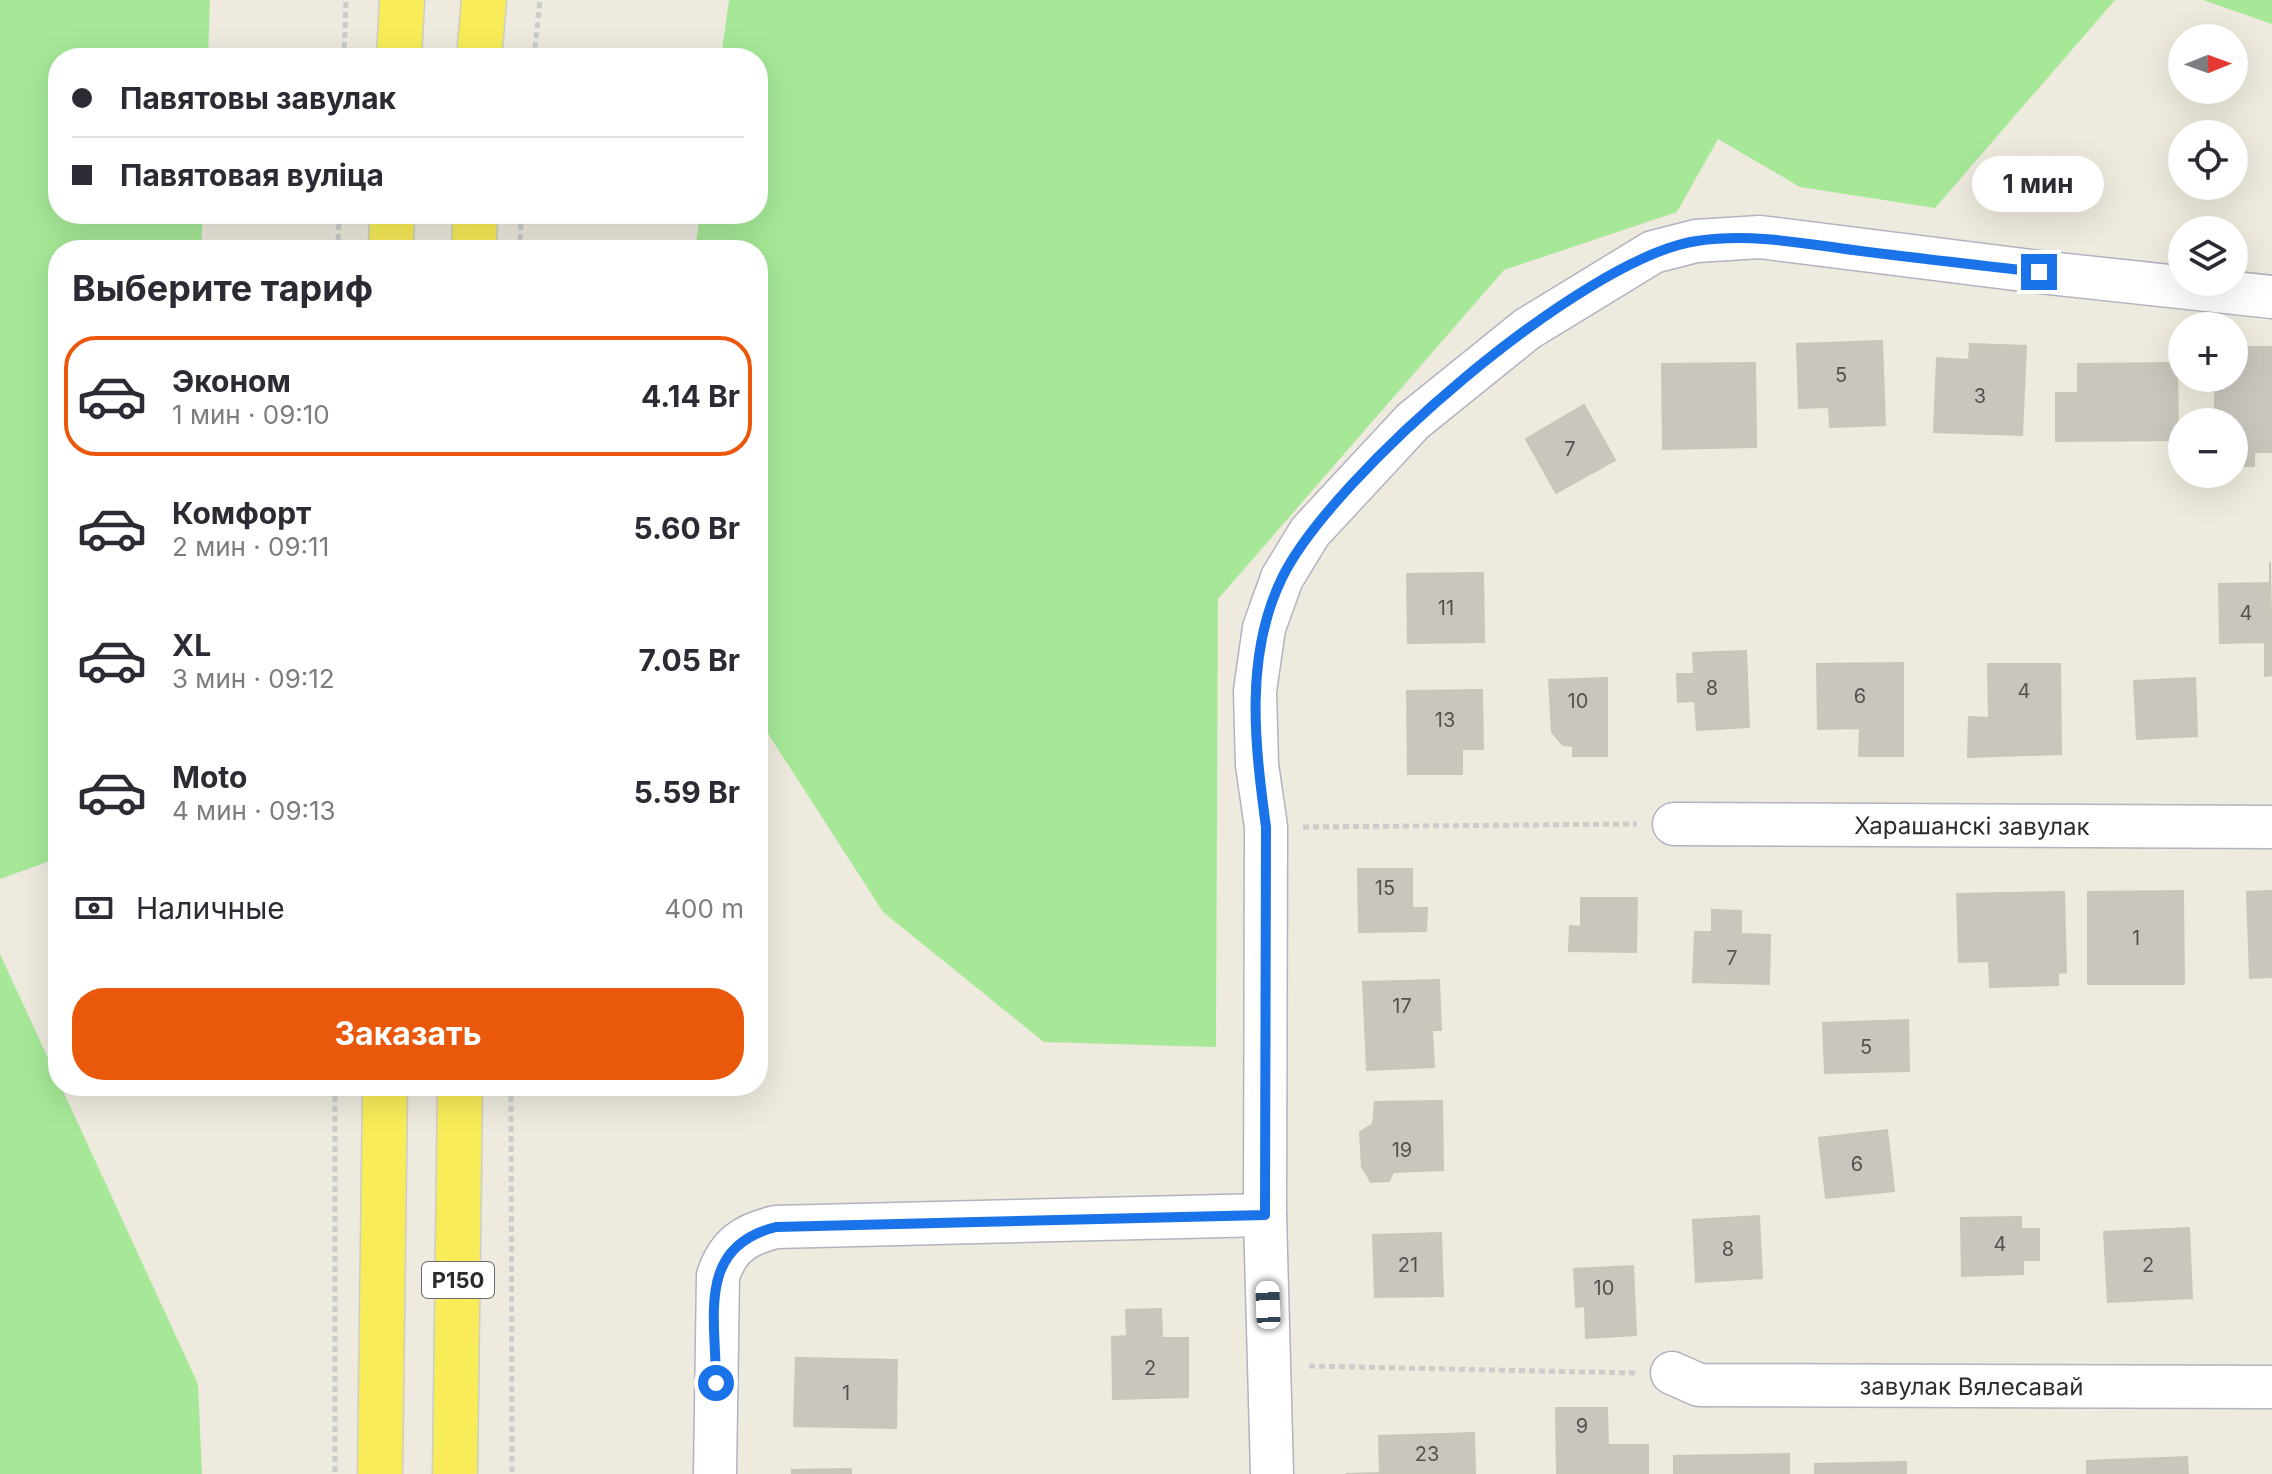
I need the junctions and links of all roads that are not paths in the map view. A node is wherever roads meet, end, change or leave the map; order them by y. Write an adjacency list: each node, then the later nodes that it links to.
1 (402, 0): 3 (main road)
2 (484, 0): 4 (main road)
3 (400, 48)
4 (480, 48)
5 (2272, 297): 10 (street)
6 (1674, 824): 7 (street, Харашанскі завулак)
7 (2272, 827)
8 (385, 1096): 13 (main road)
9 (460, 1096): 14 (main road, Р150)
10 (1265, 1215): 15 (street); 16 (street)
11 (1672, 1373): 12 (street, завулак Вялесавай)
12 (2272, 1387)
13 (380, 1474)
14 (455, 1474)
15 (715, 1474)
16 (1272, 1474)

